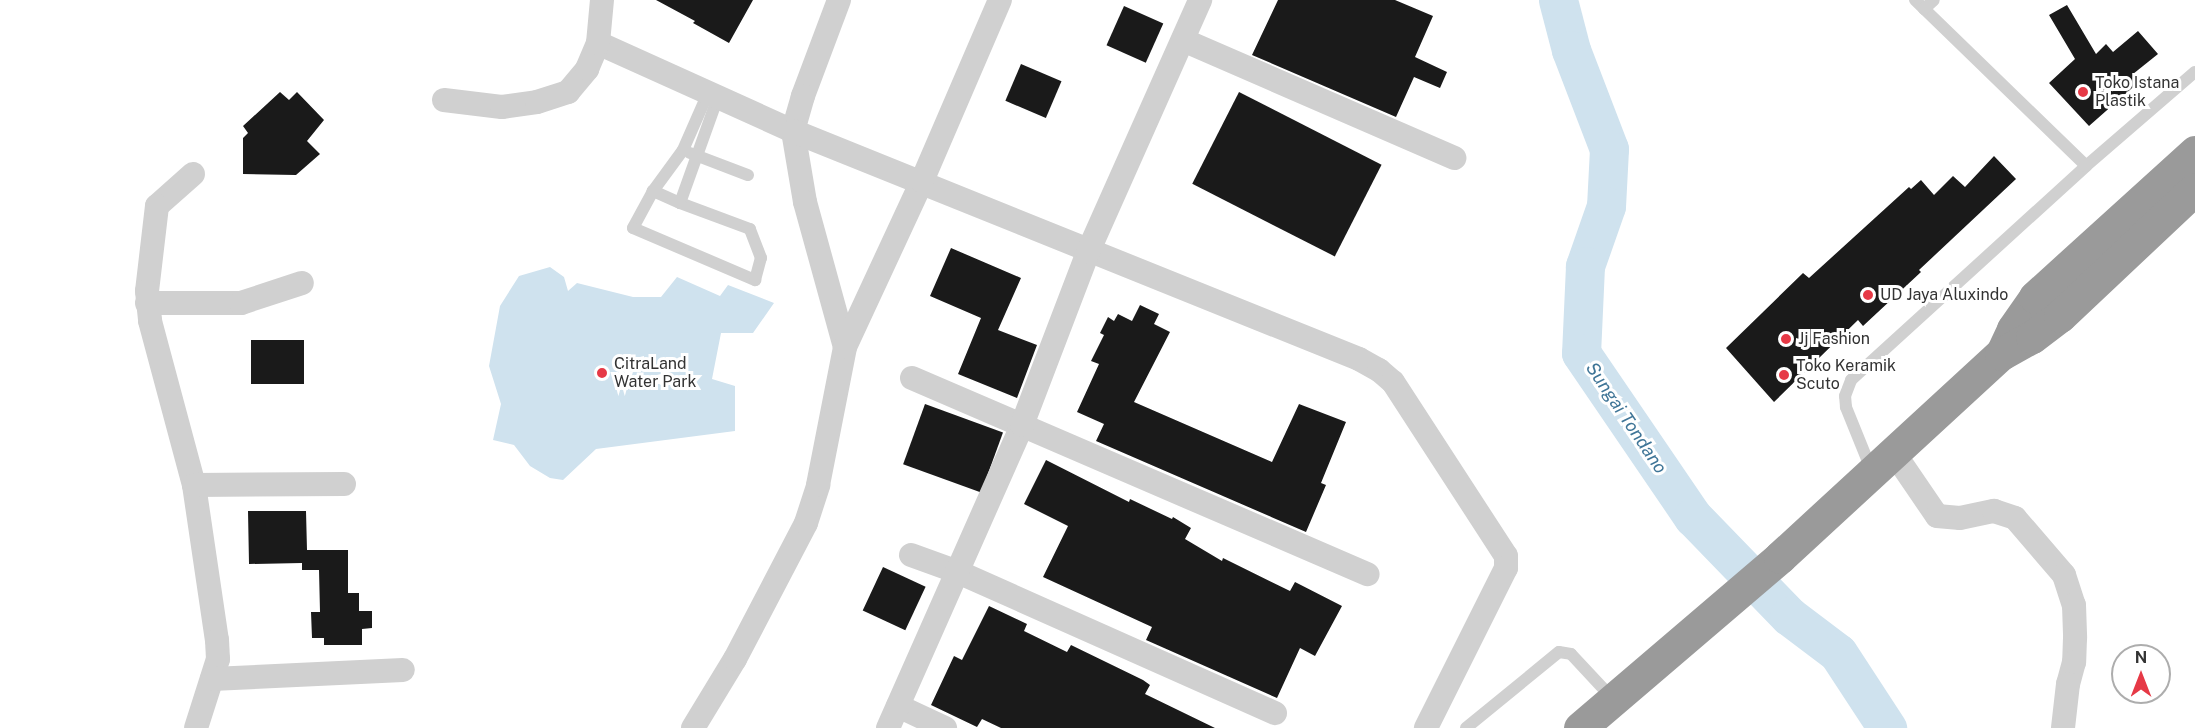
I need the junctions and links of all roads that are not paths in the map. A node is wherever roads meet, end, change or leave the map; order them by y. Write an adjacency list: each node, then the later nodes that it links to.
1 (602, 0): 9 (street)
2 (1000, 0): 21 (street)
3 (1200, 0): 8 (street)
4 (1915, 0): 7 (lane)
5 (1934, 0): 7 (lane)
6 (835, 1): 13 (street)
7 (1924, 9): 18 (lane)
8 (1182, 40): 17 (street); 25 (street)
9 (598, 43): 11 (street); 12 (street)
10 (2195, 72): 18 (lane)
11 (713, 95): 13 (street); 14 (lane); 16 (lane)
12 (444, 100)
13 (793, 131): 21 (street); 28 (street)
14 (683, 150): 16 (lane); 23 (lane)
15 (2195, 152): 29 (highway)
16 (697, 155): 20 (lane); 24 (lane)
17 (1455, 158)
18 (2086, 166): 32 (lane)
19 (193, 174): 27 (street)
20 (748, 175)
21 (922, 182): 25 (street); 28 (street)
22 (2195, 189): 29 (highway)
23 (653, 191): 24 (lane); 24 (lane)
24 (680, 202)
25 (1088, 252): 31 (street); 47 (street)
26 (302, 283): 27 (street)
27 (147, 303): 33 (street)
28 (845, 347): 44 (street)
29 (2001, 354): 32 (highway)
30 (912, 378): 31 (street)
31 (1022, 425): 36 (street); 37 (street)
32 (1883, 462): 40 (highway); 50 (street)
33 (194, 484): 34 (street); 39 (street)
34 (344, 484)
35 (911, 555): 36 (street)
36 (958, 572): 41 (street); 42 (street)
37 (1368, 574)
38 (403, 670): 39 (street)
39 (212, 679): 43 (street)
40 (1614, 699): 48 (lane); 49 (highway)
41 (898, 706): 45 (street); 46 (street)
42 (1275, 712)
43 (196, 728)
44 (693, 728)
45 (888, 728)
46 (945, 728)
47 (1426, 728)
48 (1466, 728)
49 (1580, 728)
50 (2063, 728)

